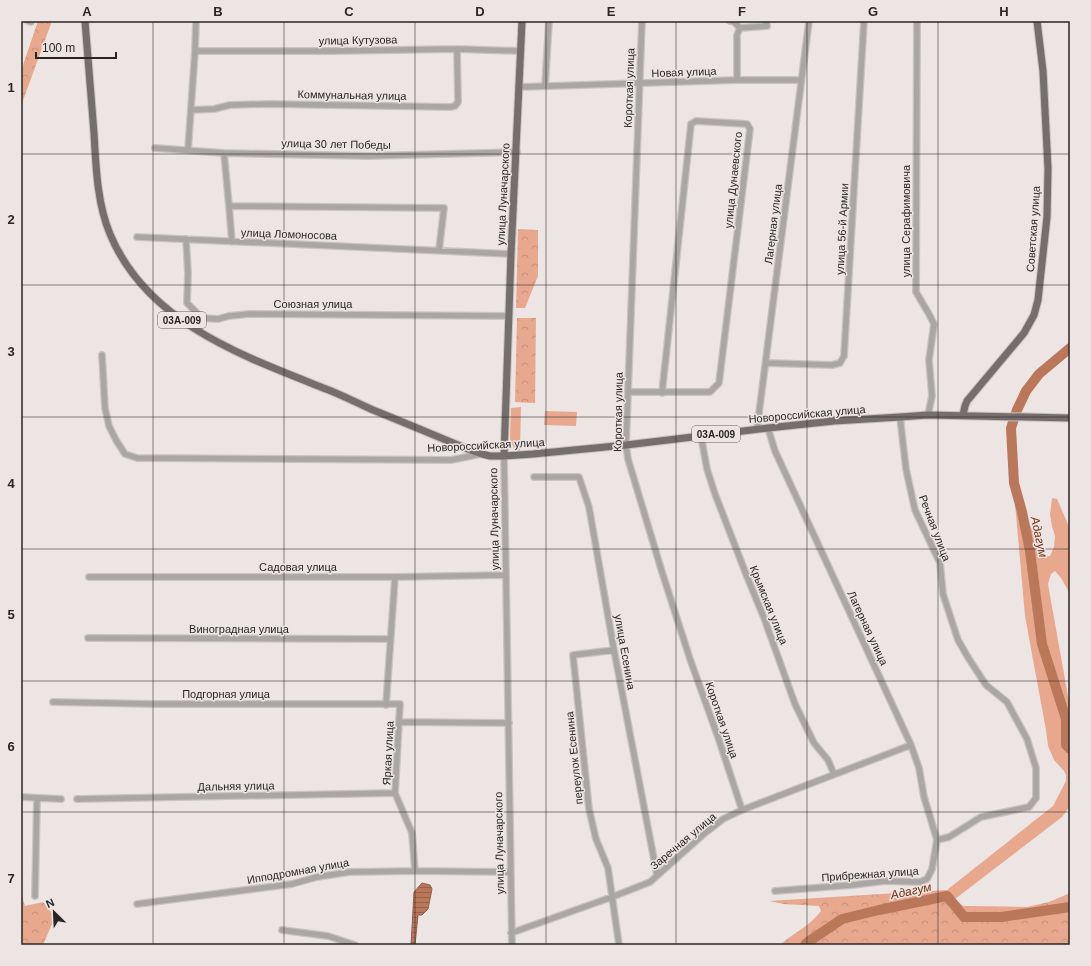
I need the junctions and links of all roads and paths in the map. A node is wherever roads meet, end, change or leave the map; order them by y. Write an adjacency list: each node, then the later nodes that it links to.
1 (85, 21): 45 (main road, 03А-009)
2 (196, 21): 14 (street)
3 (522, 21): 15 (main road, улица Луначарского)
4 (549, 21): 19 (street)
5 (642, 21): 18 (street, Короткая улица)
6 (730, 21): 12 (street)
7 (766, 21): 12 (street)
8 (809, 21): 17 (street, Лагерная улица)
9 (864, 21): 34 (street, улица 56-й Армии)
10 (917, 21): 37 (street, улица Серафимовича)
11 (1038, 21): 38 (main road, Советская улица)
12 (740, 28): 16 (street)
13 (457, 49): 14 (street, улица Кутузова); 15 (street, улица Кутузова); 21 (street, Коммунальная улица)
14 (195, 50): 21 (street)
15 (521, 50): 20 (main road, улица Луначарского)
16 (737, 80): 17 (street, Новая улица); 18 (street, Новая улица)
17 (802, 80): 34 (street, Лагерная улица)
18 (640, 84): 19 (street, Новая улица); 35 (street, Короткая улица)
19 (545, 86): 20 (street, Новая улица)
20 (520, 87): 24 (main road, улица Луначарского)
21 (191, 110): 23 (street)
22 (155, 148): 23 (street, улица 30 лет Победы)
23 (188, 150): 25 (street, улица 30 лет Победы)
24 (517, 152): 25 (street, улица 30 лет Победы); 31 (main road, улица Луначарского)
25 (224, 153): 26 (street)
26 (230, 206): 29 (street); 30 (street)
27 (137, 237): 28 (street, улица Ломоносова)
28 (186, 239): 29 (street, улица Ломоносова); 32 (street, Союзная улица)
29 (232, 242): 30 (street, улица Ломоносова)
30 (439, 250): 31 (street, улица Ломоносова)
31 (511, 254): 32 (main road, улица Луначарского)
32 (509, 316): 46 (main road, улица Луначарского)
33 (102, 355): 45 (street, Новороссийская улица)
34 (766, 363): 42 (street, Лагерная улица)
35 (628, 392): 36 (street); 44 (street, Короткая улица)
36 (662, 393): 36 (street, улица Дунаевского)
37 (928, 415): 38 (main road, Новороссийская улица / 03А-009); 39 (main road, Новороссийская улица / 03А-009)
38 (963, 415): 40 (main road, Новороссийская улица / 03А-009)
39 (900, 416): 41 (main road, Новороссийская улица / 03А-009); 67 (street, Речная улица)
40 (1070, 418)
41 (768, 428): 42 (main road, Новороссийская улица / 03А-009); 59 (street, Лагерная улица)
42 (757, 429): 43 (main road, Новороссийская улица / 03А-009)
43 (701, 436): 44 (main road, Новороссийская улица / 03А-009); 60 (street, Крымская улица)
44 (626, 444): 46 (main road, Новороссийская улица / 03А-009); 66 (street, Короткая улица)
45 (482, 454): 46 (main road, Новороссийская улица / 03А-009)
46 (504, 456): 48 (street, улица Луначарского)
47 (534, 478): 53 (street, улица Есенина)
48 (506, 575): 50 (street, Садовая улица); 58 (street, улица Луначарского)
49 (89, 577): 50 (street, Садовая улица)
50 (395, 577): 52 (street, Яркая улица)
51 (88, 638): 52 (street, Виноградная улица)
52 (390, 639): 56 (street, Яркая улица)
53 (614, 650): 70 (street, улица Есенина); 73 (street, переулок Есенина)
54 (53, 702): 56 (street, Подгорная улица)
55 (400, 704): 56 (street, Подгорная улица); 57 (street, Яркая улица)
56 (386, 705)
57 (399, 722): 58 (street); 61 (street, Яркая улица)
58 (509, 723): 69 (street, улица Луначарского)
59 (911, 745): 60 (street, Заречная улица); 67 (street, Лагерная улица)
60 (834, 774): 66 (street, Заречная улица)
61 (396, 793): 65 (street, Дальняя улица); 68 (street, Яркая улица)
62 (21, 796): 63 (street)
63 (37, 798): 64 (street); 72 (street)
64 (61, 799)
65 (77, 799)
66 (742, 810): 70 (street, Заречная улица)
67 (937, 840): 71 (street, Прибрежная улица)
68 (415, 871): 69 (street, Ипподромная улица); 74 (street, Ипподромная улица)
69 (510, 872): 76 (street, улица Луначарского)
70 (657, 875): 73 (street, Заречная улица)
71 (775, 891)
72 (35, 896)
73 (612, 897): 76 (street, Заречная улица); 79 (street)
74 (138, 904)
75 (282, 930): 77 (street)
76 (511, 933): 78 (street, улица Луначарского)
77 (355, 945)
78 (512, 945)
79 (619, 945)

